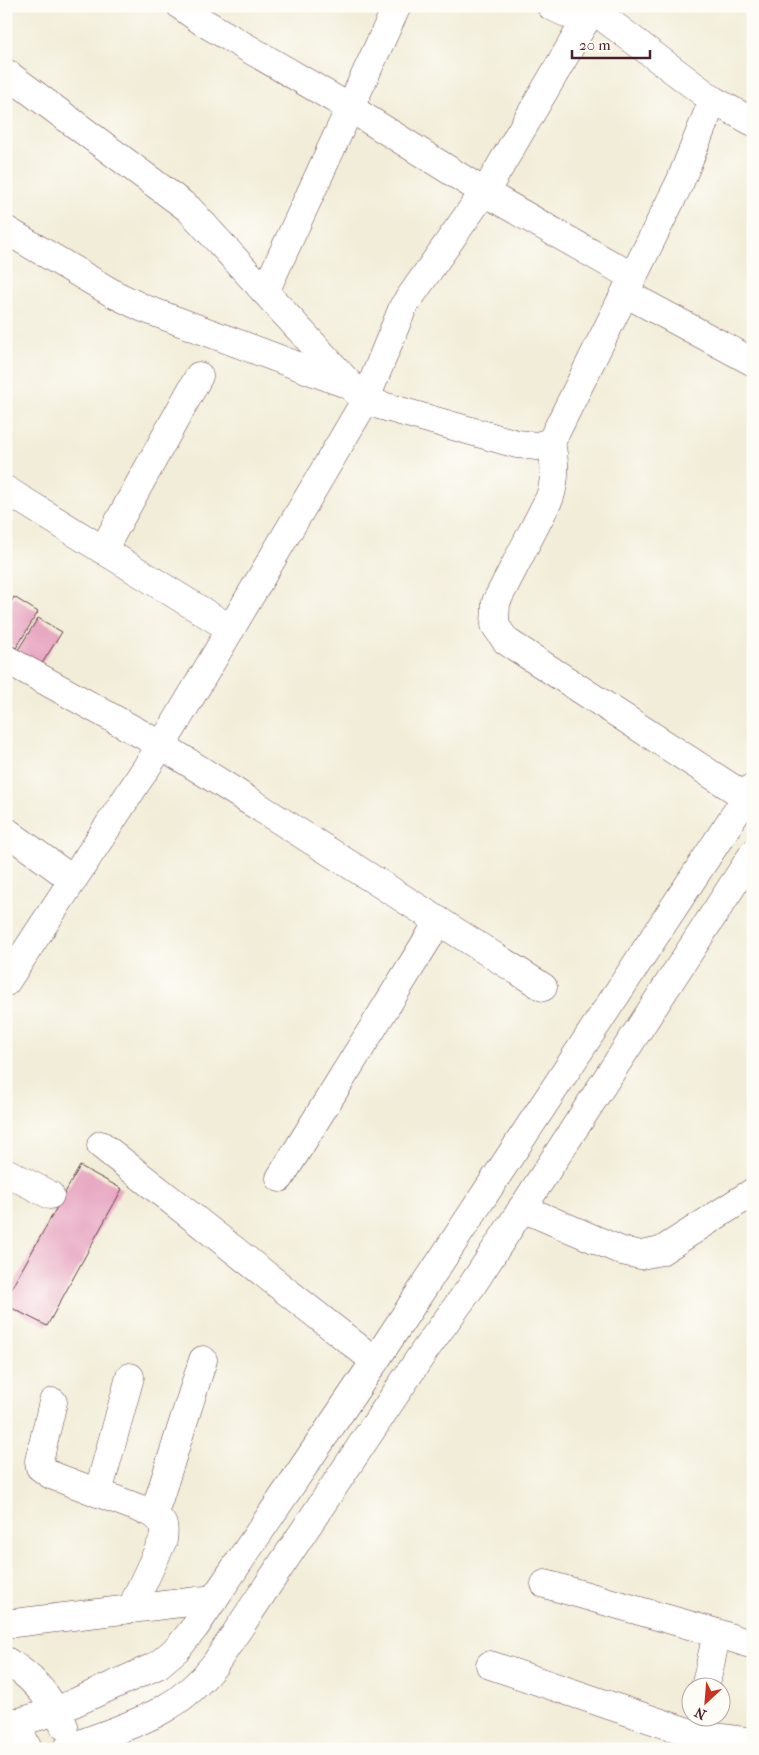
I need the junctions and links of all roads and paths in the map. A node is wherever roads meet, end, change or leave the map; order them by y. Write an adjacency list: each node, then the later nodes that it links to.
1 (181, 6): 7 (street)
2 (397, 6): 7 (street)
3 (551, 6): 4 (street)
4 (590, 13): 6 (street); 9 (street)
5 (6, 73): 12 (street)
6 (713, 100): 8 (street); 11 (street)
7 (350, 108): 9 (street); 12 (street)
8 (753, 122)
9 (484, 192): 11 (street); 15 (street)
10 (6, 230): 15 (street)
11 (629, 285): 13 (street); 16 (street)
12 (265, 292): 15 (street)
13 (753, 362)
14 (199, 376): 18 (street)
15 (358, 394): 16 (street); 19 (street)
16 (551, 442): 22 (street)
17 (6, 490): 18 (street)
18 (103, 550): 19 (street)
19 (231, 629): 21 (street)
20 (6, 659): 21 (street)
21 (161, 745): 25 (street); 26 (street)
22 (749, 792): 36 (street)
23 (6, 831): 25 (street)
24 (753, 854): 34 (street)
25 (73, 880): 27 (street)
26 (439, 921): 28 (street); 31 (street)
27 (7, 979)
28 (543, 987)
29 (101, 1145): 36 (street)
30 (6, 1172): 33 (street)
31 (280, 1178)
32 (753, 1192): 34 (street)
33 (50, 1195)
34 (522, 1208): 54 (street)
35 (203, 1360): 40 (street)
36 (375, 1361): 42 (street)
37 (130, 1377): 39 (street)
38 (53, 1402): 39 (street)
39 (98, 1493): 40 (street)
40 (154, 1514): 43 (street)
41 (545, 1584): 45 (street)
42 (214, 1599): 43 (street); 50 (street)
43 (132, 1609): 44 (street)
44 (6, 1624)
45 (718, 1633): 46 (street); 49 (street)
46 (753, 1645)
47 (6, 1661): 50 (street)
48 (490, 1665): 52 (street)
49 (707, 1678)
50 (56, 1711): 51 (street); 54 (street)
51 (11, 1724): 55 (street)
52 (694, 1733): 53 (street)
53 (753, 1742)
54 (70, 1747)
55 (28, 1749)

